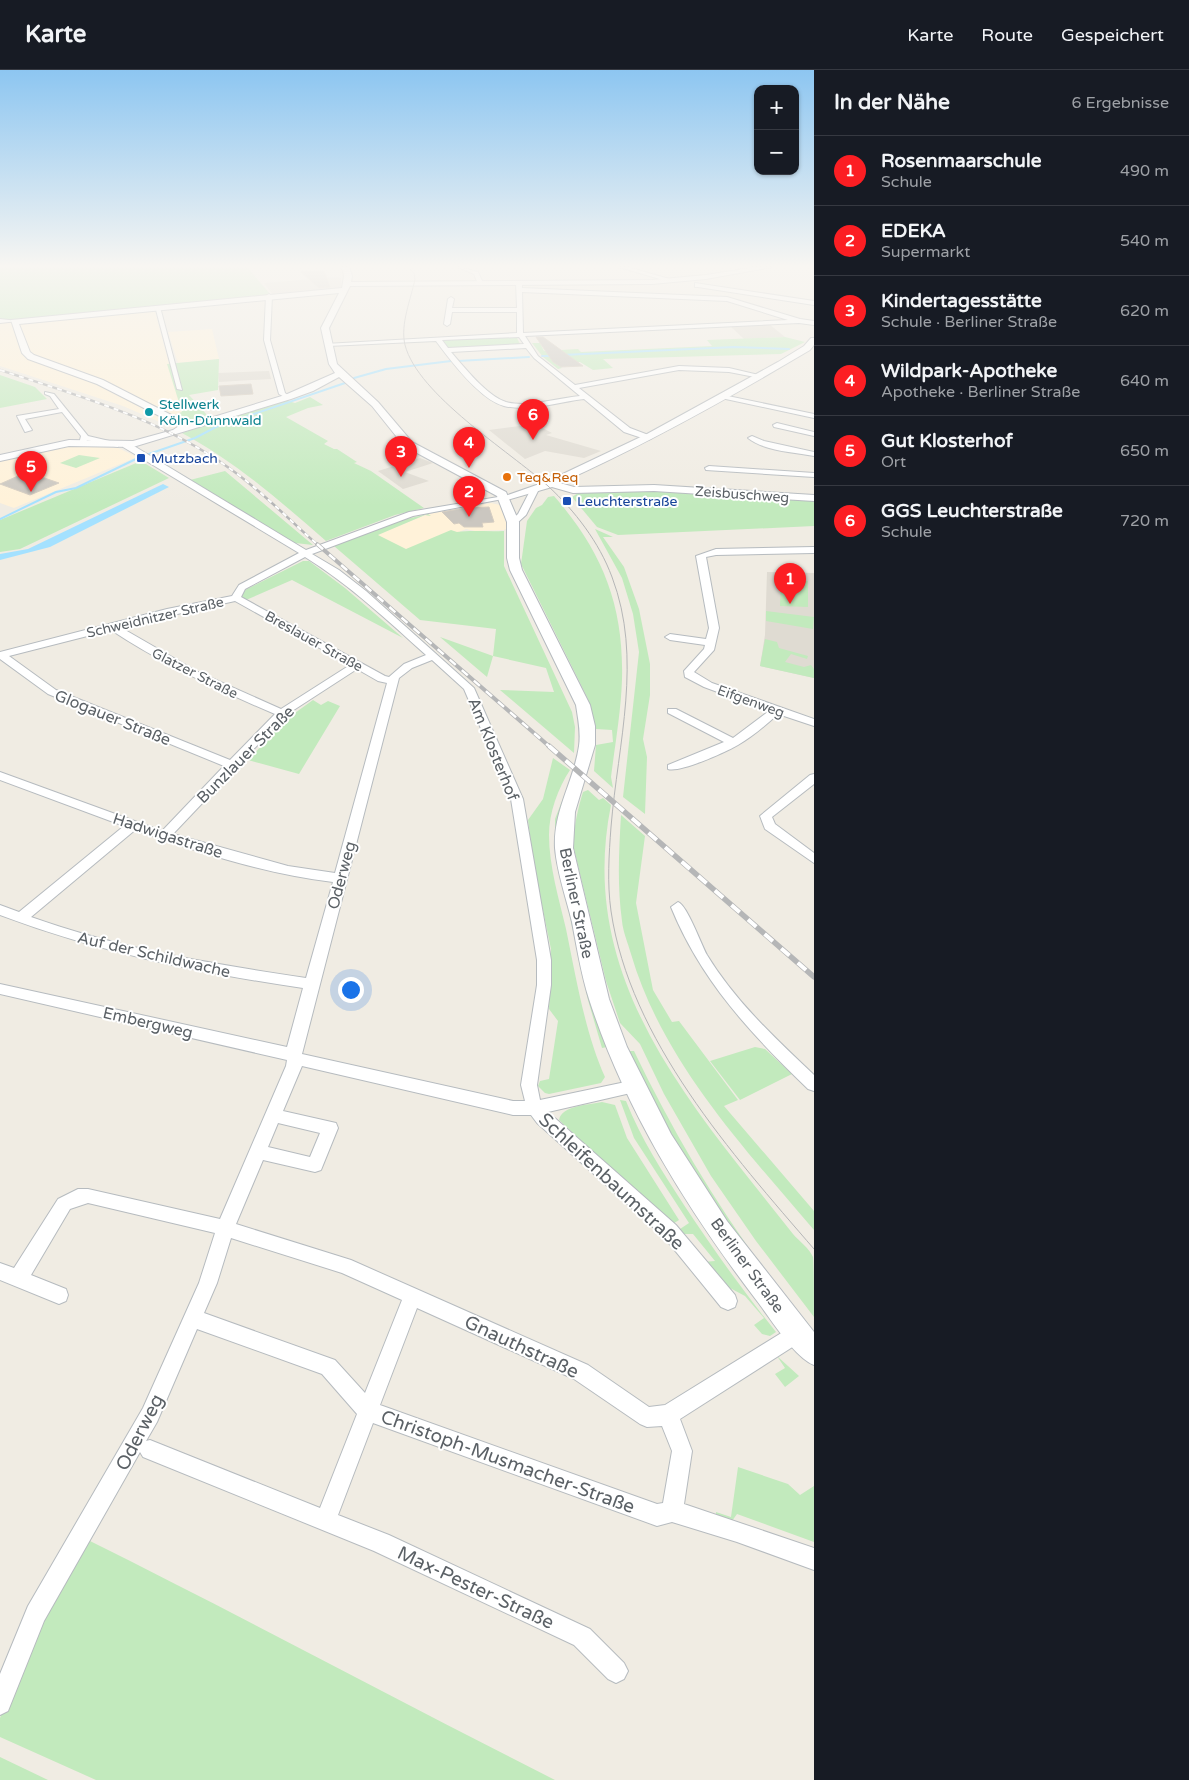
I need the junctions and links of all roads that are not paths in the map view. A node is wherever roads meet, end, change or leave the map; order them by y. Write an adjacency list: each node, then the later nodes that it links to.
1 (24, 347): 23 (main road)
2 (168, 347): 13 (street)
3 (269, 347): 15 (street)
4 (329, 347): 10 (main road)
5 (444, 347): 9 (street)
6 (510, 347): 9 (street)
7 (527, 347): 12 (street)
8 (808, 347): 11 (street)
9 (446, 350): 16 (street)
10 (341, 374): 15 (main road); 36 (main road)
11 (760, 376): 12 (street); 17 (street)
12 (573, 387): 16 (street)
13 (180, 389)
14 (47, 393): 19 (street)
15 (288, 397): 23 (main road)
16 (585, 397): 26 (street)
17 (724, 397): 20 (street); 26 (street)
18 (13, 409): 21 (street)
19 (64, 410): 21 (street); 28 (street)
20 (814, 416)
21 (20, 418): 24 (street)
22 (776, 425): 25 (street)
23 (186, 426): 29 (main road)
24 (28, 430)
25 (814, 434)
26 (648, 438): 34 (street)
27 (752, 438): 30 (street)
28 (83, 439): 29 (main road); 31 (main road)
29 (126, 445): 40 (street, Am Klosterhof)
30 (814, 454)
31 (0, 458)
32 (709, 468): 33 (street)
33 (814, 475)
34 (551, 483): 35 (street); 37 (street, Zeisbuschweg)
35 (535, 489): 36 (street); 38 (street)
36 (504, 498): 38 (main road, Berliner Straße); 40 (street, Schweidnitzer Straße)
37 (814, 498)
38 (513, 522): 70 (main road, Berliner Straße)
39 (814, 550): 44 (street)
40 (306, 554): 41 (street, Schweidnitzer Straße); 46 (street, Am Klosterhof)
41 (236, 598): 42 (street, Schweidnitzer Straße); 47 (street, Breslauer Straße)
42 (112, 626): 45 (street, Schweidnitzer Straße); 52 (street, Glatzer Straße)
43 (670, 637): 44 (street)
44 (711, 644): 48 (street)
45 (1, 655): 55 (street, Glogauer Straße)
46 (434, 656): 49 (street); 71 (street, Am Klosterhof)
47 (357, 665): 49 (street, Breslauer Straße); 52 (street, Bunzlauer Straße)
48 (690, 675): 50 (street, Eifgenweg)
49 (393, 681): 62 (street, Oderweg)
50 (775, 710): 53 (street, Eifgenweg); 54 (street)
51 (672, 711): 54 (street)
52 (282, 713): 55 (street, Bunzlauer Straße)
53 (814, 723)
54 (734, 743): 56 (street)
55 (232, 765): 60 (street, Bunzlauer Straße)
56 (672, 767)
57 (0, 776): 59 (street, Hadwigastraße)
58 (814, 778): 61 (street)
59 (134, 824): 60 (street, Hadwigastraße); 65 (street)
60 (165, 835): 62 (street, Hadwigastraße)
61 (814, 859)
62 (340, 878): 66 (street, Oderweg)
63 (678, 907): 69 (street)
64 (0, 910): 65 (street, Auf der Schildwache)
65 (21, 918): 66 (street, Auf der Schildwache)
66 (312, 984): 68 (street, Oderweg)
67 (0, 989): 68 (street, Embergweg)
68 (295, 1057): 71 (street, Schleifenbaumstraße); 72 (street, Oderweg)
69 (814, 1085)
70 (635, 1086): 71 (street, Schleifenbaumstraße); 81 (main road, Berliner Straße)
71 (535, 1108): 79 (street, Schleifenbaumstraße)
72 (274, 1116): 73 (street, Oderweg); 73 (street)
73 (259, 1152): 74 (street, Oderweg)
74 (225, 1229): 76 (street, Gnauthstraße); 78 (street, Gnauthstraße); 80 (street, Oderweg)
75 (0, 1271): 76 (street)
76 (18, 1279): 77 (street)
77 (59, 1295)
78 (413, 1295): 83 (street); 84 (street, Gnauthstraße)
79 (728, 1301)
80 (192, 1318): 83 (street, Christoph-Musmacher-Straße); 90 (street, Oderweg)
81 (798, 1333): 82 (main road, Berliner Straße); 84 (street)
82 (814, 1352)
83 (368, 1410): 86 (street, Christoph-Musmacher-Straße); 87 (street)
84 (668, 1415): 86 (street)
85 (150, 1450): 87 (street, Max-Pester-Straße)
86 (672, 1511): 88 (street, Christoph-Musmacher-Straße)
87 (325, 1521): 89 (street, Max-Pester-Straße)
88 (814, 1559)
89 (616, 1671)
90 (0, 1703)

